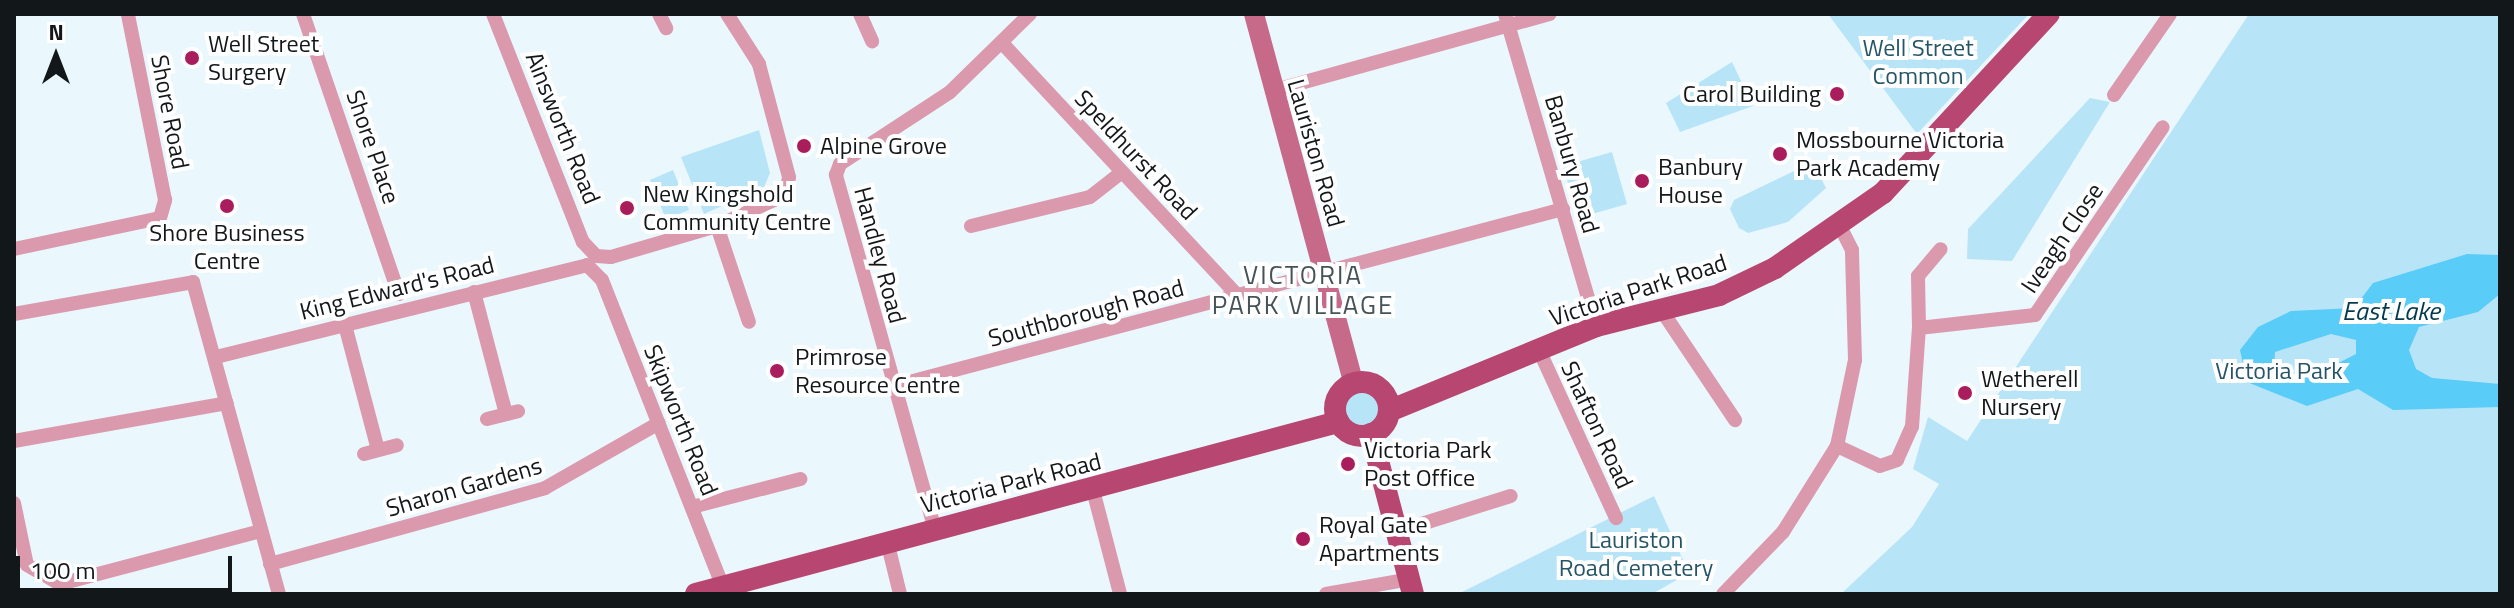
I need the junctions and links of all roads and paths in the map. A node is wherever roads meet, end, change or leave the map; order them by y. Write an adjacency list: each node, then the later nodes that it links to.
1 (128, 14): 22 (street, Shore Road)
2 (303, 14): 27 (street, Shore Place)
3 (493, 14): 24 (street, Ainsworth Road)
4 (727, 14): 19 (street, King Edward's Road)
5 (860, 14): 12 (street)
6 (1030, 14): 13 (street)
7 (1550, 14): 11 (street)
8 (2049, 14): 21 (main road, Victoria Park Road)
9 (2170, 14): 15 (street)
10 (1251, 19): 14 (street, Lauriston Road)
11 (1506, 20): 14 (street); 18 (street, Banbury Road)
12 (872, 41)
13 (1003, 44): 17 (street, Speldhurst Road); 38 (street, Handley Road)
14 (1272, 91): 25 (street, Lauriston Road)
15 (2114, 95)
16 (2163, 127): 34 (street, Iveagh Close)
17 (1121, 173): 20 (street); 28 (street, Speldhurst Road)
18 (1563, 209): 25 (street, Southborough Road); 33 (street, Banbury Road)
19 (717, 226): 24 (street, King Edward's Road); 31 (street)
20 (971, 226)
21 (1840, 226): 29 (main road, Victoria Park Road); 48 (street)
22 (14, 249)
23 (1941, 249): 34 (street)
24 (593, 261): 26 (street, King Edward's Road); 44 (street, Skipworth Road)
25 (1323, 271): 28 (street, Southborough Road); 37 (street, Lauriston Road)
26 (474, 292): 32 (street, King Edward's Road); 41 (street)
27 (399, 294)
28 (1238, 296): 38 (street, Southborough Road)
29 (1660, 308): 33 (main road, Victoria Park Road); 42 (street)
30 (14, 314): 36 (street)
31 (749, 322)
32 (345, 325): 36 (street, King Edward's Road); 47 (street)
33 (1596, 326): 35 (main road, Victoria Park Road)
34 (1919, 328): 48 (street)
35 (1539, 350): 40 (main road, Victoria Park Road); 54 (street, Shafton Road)
36 (216, 357): 39 (street)
37 (1354, 384): 40 (main road); 43 (main road)
38 (898, 385): 55 (street, Handley Road)
39 (227, 403): 46 (street); 56 (street)
40 (1389, 411): 45 (main road)
41 (487, 419)
42 (1735, 420)
43 (1338, 422): 45 (main road); 50 (main road, Victoria Park Road)
44 (659, 423): 53 (street, Skipworth Road); 59 (street, Sharon Gardens)
45 (1371, 434): 57 (main road)
46 (14, 441)
47 (397, 445)
48 (1837, 446): 67 (street)
49 (800, 479): 53 (street)
50 (1093, 490): 55 (main road, Victoria Park Road); 65 (street)
51 (1511, 496): 57 (street)
52 (14, 503): 56 (street)
53 (692, 507): 61 (street, Skipworth Road)
54 (1616, 518)
55 (935, 530): 58 (main road, Victoria Park Road)
56 (261, 531): 59 (street)
57 (1399, 531): 60 (main road)
58 (887, 541): 61 (main road, Victoria Park Road); 64 (street)
59 (270, 564): 62 (street)
60 (1411, 586): 66 (street)
61 (724, 590): 63 (main road, Victoria Park Road)
62 (279, 594)
63 (696, 594)
64 (900, 594)
65 (1120, 594)
66 (1326, 594)
67 (1723, 594)

